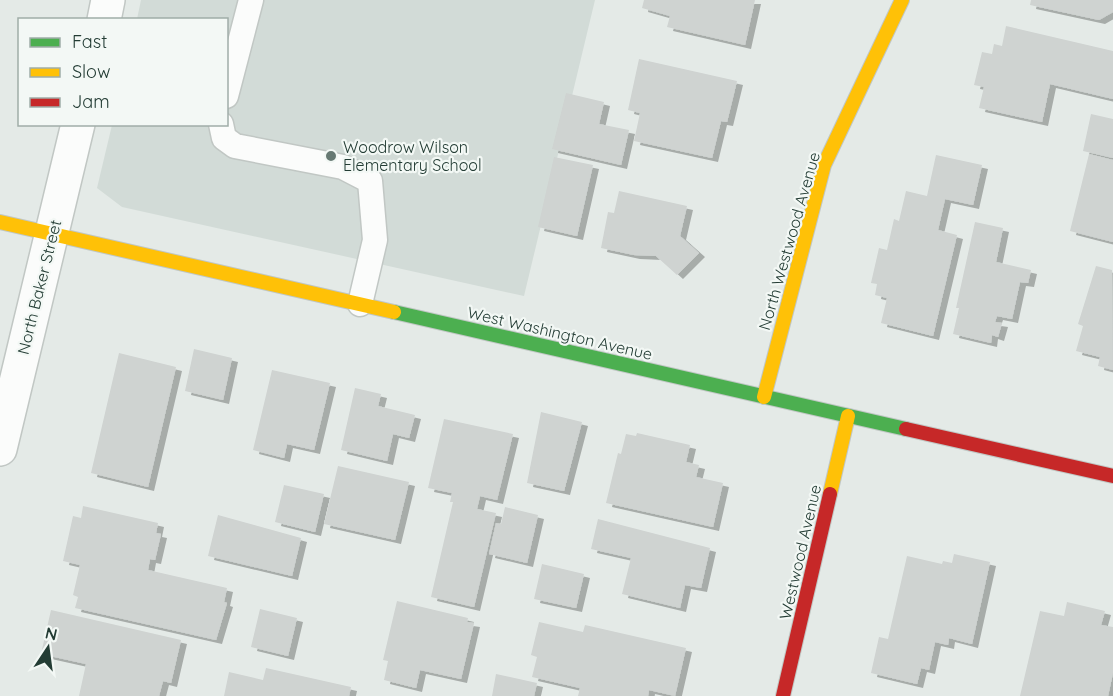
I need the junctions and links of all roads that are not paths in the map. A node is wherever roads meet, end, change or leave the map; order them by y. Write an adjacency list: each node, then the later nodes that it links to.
1 (108, 0): 4 (street)
2 (251, 0): 5 (lane)
3 (902, 0): 11 (street, North Westwood Avenue)
4 (104, 18)
5 (228, 88)
6 (78, 126): 9 (street, North Baker Street)
7 (221, 126): 10 (lane)
8 (0, 222): 9 (street, West Washington Avenue)
9 (52, 234): 10 (street, West Washington Avenue); 13 (street, North Baker Street)
10 (360, 304): 11 (street, West Washington Avenue)
11 (764, 397): 12 (street, West Washington Avenue)
12 (848, 416): 14 (street, West Washington Avenue); 15 (street, Westwood Avenue)
13 (0, 449)
14 (1113, 476)
15 (783, 696)

